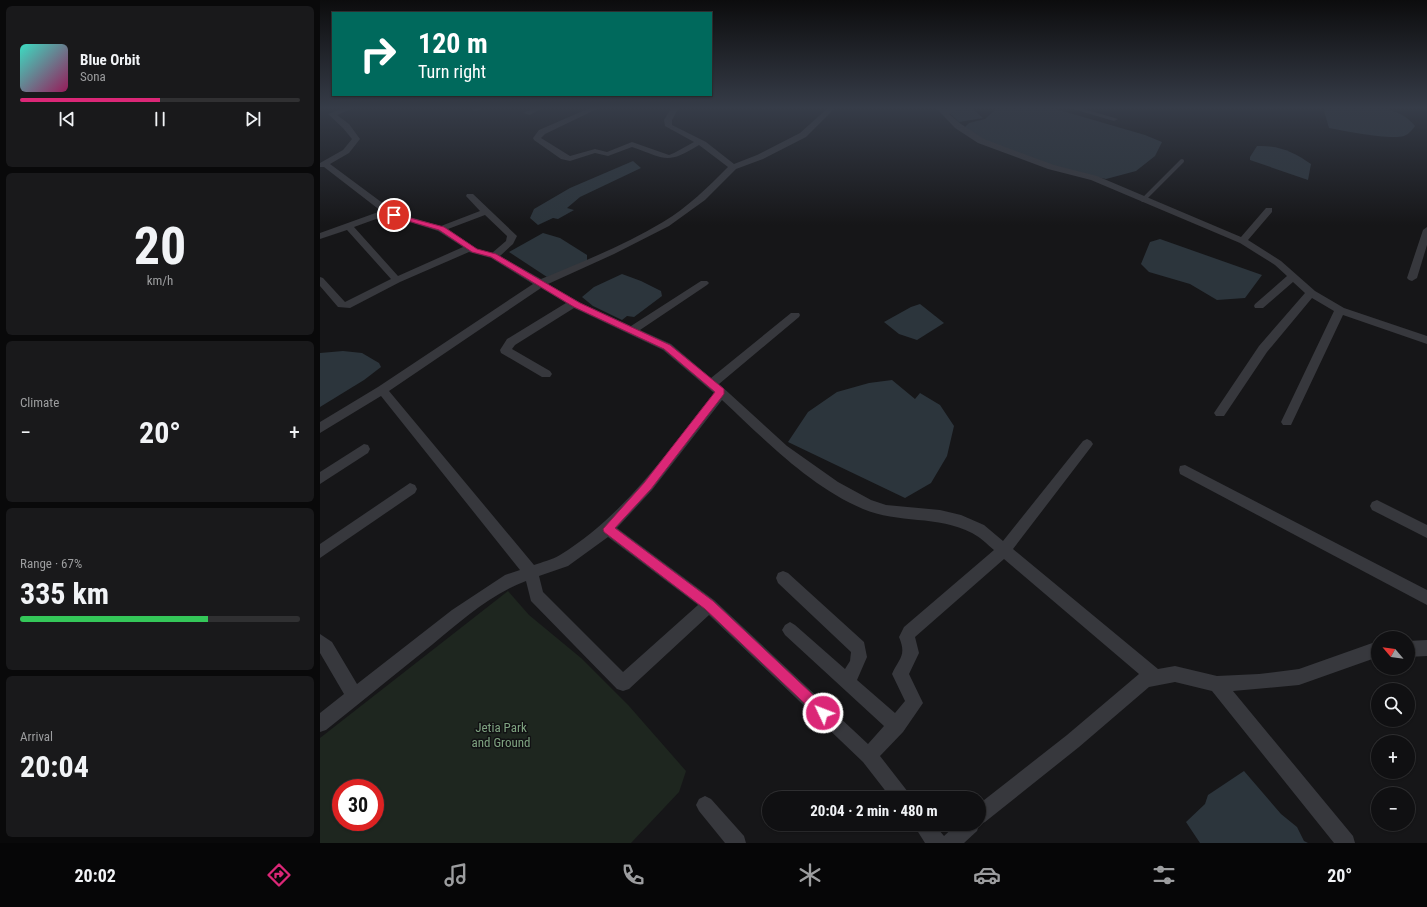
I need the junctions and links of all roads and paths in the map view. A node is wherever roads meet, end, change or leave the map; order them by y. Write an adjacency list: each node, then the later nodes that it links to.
1 (353, 146): 10 (street)
2 (549, 146): 3 (street)
3 (626, 146)
4 (638, 146): 5 (street)
5 (692, 146)
6 (705, 146): 11 (street)
7 (781, 146): 11 (street)
8 (995, 146): 13 (street)
9 (1182, 161): 13 (lane)
10 (321, 165): 15 (street)
11 (733, 167): 28 (street)
12 (470, 196): 16 (street)
13 (1142, 200): 21 (street)
14 (1268, 210): 21 (street)
15 (388, 211): 17 (street); 18 (street)
16 (487, 211): 18 (street); 23 (street)
17 (349, 226): 20 (street); 27 (street)
18 (441, 229): 22 (street)
19 (1427, 230): 25 (street)
20 (320, 236)
21 (1243, 241): 24 (street)
22 (469, 248): 23 (street); 27 (street)
23 (494, 256): 28 (street)
24 (1292, 276): 30 (street); 32 (street)
25 (1412, 278)
26 (320, 280): 27 (street)
27 (397, 280)
28 (541, 283): 31 (street); 39 (street)
29 (704, 283): 35 (street)
30 (1311, 293): 33 (street); 40 (street)
31 (574, 303): 35 (street); 37 (street)
32 (1259, 306)
33 (1340, 310): 36 (street); 41 (street)
34 (795, 315): 38 (street)
35 (632, 330): 38 (street)
36 (1427, 340)
37 (546, 374)
38 (716, 388): 49 (street); 51 (street)
39 (382, 390): 42 (street); 53 (street)
40 (1220, 413)
41 (1287, 422)
42 (320, 428)
43 (1087, 444): 51 (street)
44 (364, 449): 46 (street)
45 (1185, 470): 55 (street)
46 (320, 479)
47 (410, 489): 52 (street)
48 (1377, 506): 50 (street)
49 (608, 529): 53 (street); 56 (street)
50 (1427, 532)
51 (1005, 549): 62 (street); 67 (street)
52 (320, 552)
53 (531, 572): 56 (street); 65 (street)
54 (783, 578): 63 (street)
55 (1427, 598)
56 (709, 605): 68 (street)
57 (790, 630): 63 (street)
58 (320, 642): 65 (street)
59 (1427, 648): 60 (street)
60 (1415, 649)
61 (1371, 651): 64 (street)
62 (1156, 678): 64 (street); 71 (street)
63 (847, 681): 67 (street)
64 (1217, 684): 77 (street)
65 (355, 697): 66 (street)
66 (320, 724)
67 (897, 726): 68 (street)
68 (869, 756): 69 (street)
69 (896, 791)
70 (705, 805): 74 (street)
71 (986, 810)
72 (928, 831): 75 (street)
73 (963, 831): 76 (street)
74 (737, 843)
75 (937, 843)
76 (950, 843)
77 (1346, 843)

